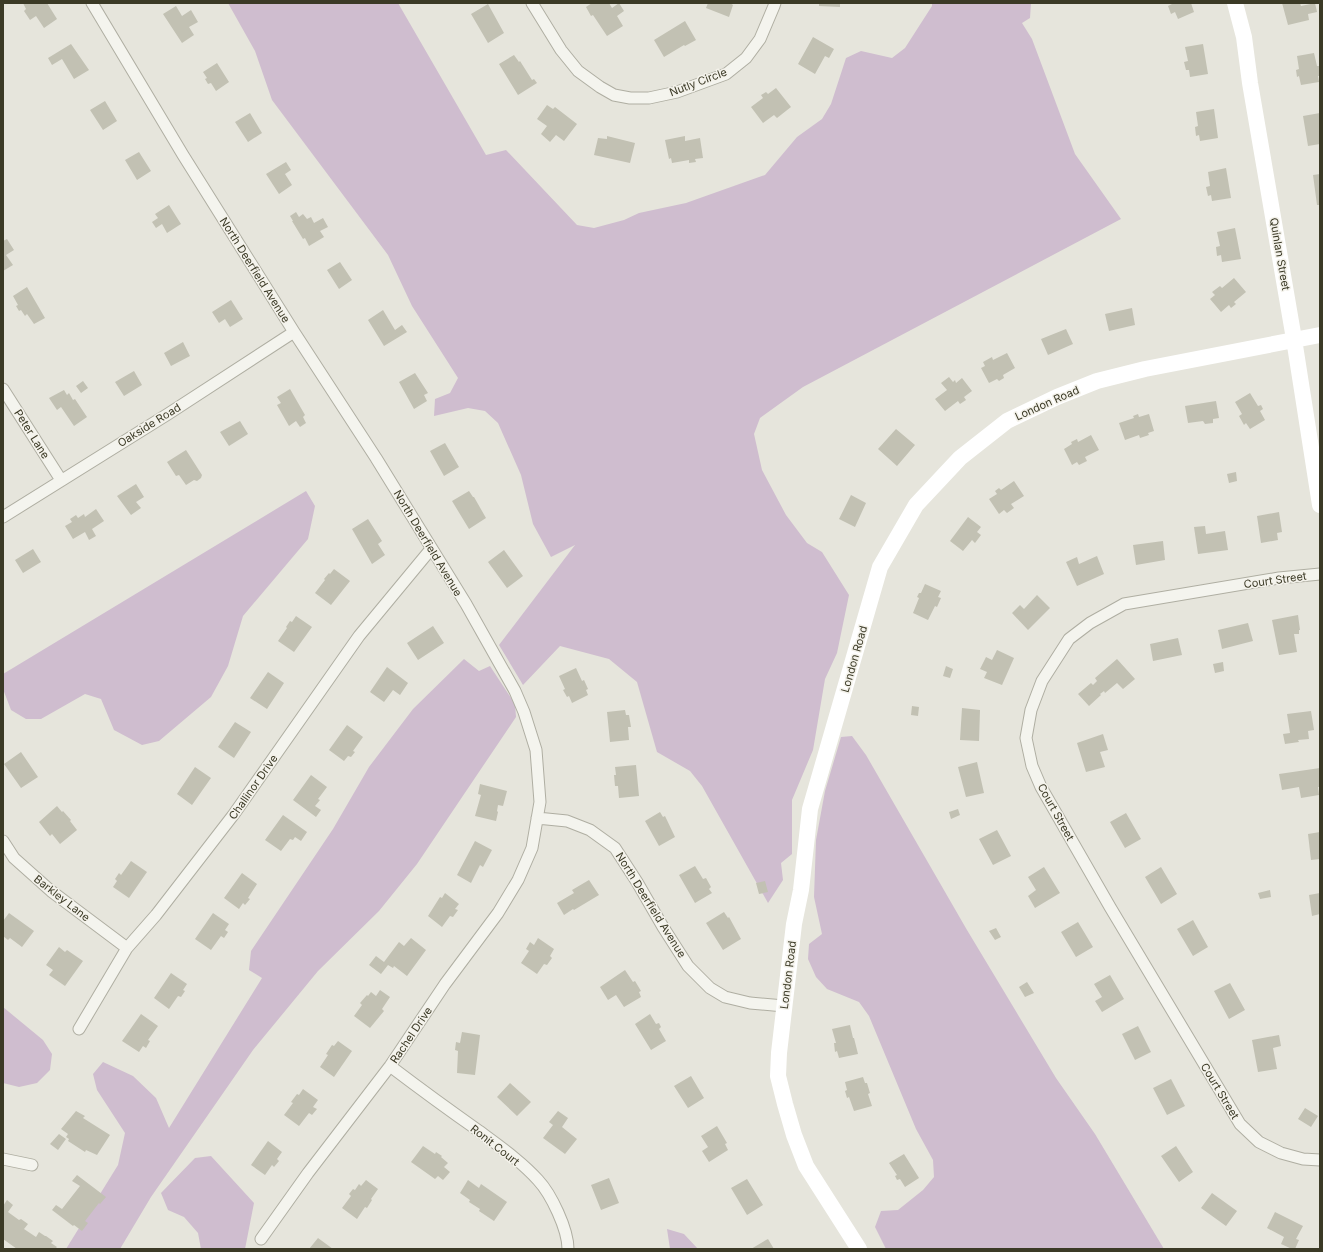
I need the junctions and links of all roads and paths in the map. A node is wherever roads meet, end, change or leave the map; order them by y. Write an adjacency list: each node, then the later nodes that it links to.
1 (92, 3): 5 (street, North Deerfield Avenue)
2 (532, 3): 3 (street, Nutly Circle)
3 (775, 3)
4 (1236, 3): 7 (street, Quinlan Street)
5 (294, 332): 9 (street, Oakside Road); 12 (street, North Deerfield Avenue)
6 (1320, 335): 7 (street, London Road)
7 (1294, 339): 10 (street, Quinlan Street); 17 (street, London Road)
8 (3, 389): 9 (street, Peter Lane)
9 (61, 480): 11 (street, Oakside Road)
10 (1320, 505)
11 (3, 517)
12 (431, 549): 14 (street, North Deerfield Avenue); 16 (street, Challinor Drive)
13 (1320, 574): 21 (street, Court Street)
14 (537, 818): 17 (street, North Deerfield Avenue); 19 (street, Rachel Drive)
15 (3, 841): 16 (street, Barkley Lane)
16 (127, 948): 18 (street, Challinor Drive)
17 (784, 1006): 25 (street, London Road)
18 (79, 1029)
19 (390, 1066): 23 (street, Rachel Drive); 24 (street, Ronit Court)
20 (3, 1159): 22 (street)
21 (1320, 1160)
22 (32, 1165)
23 (261, 1239)
24 (568, 1249)
25 (859, 1249)

